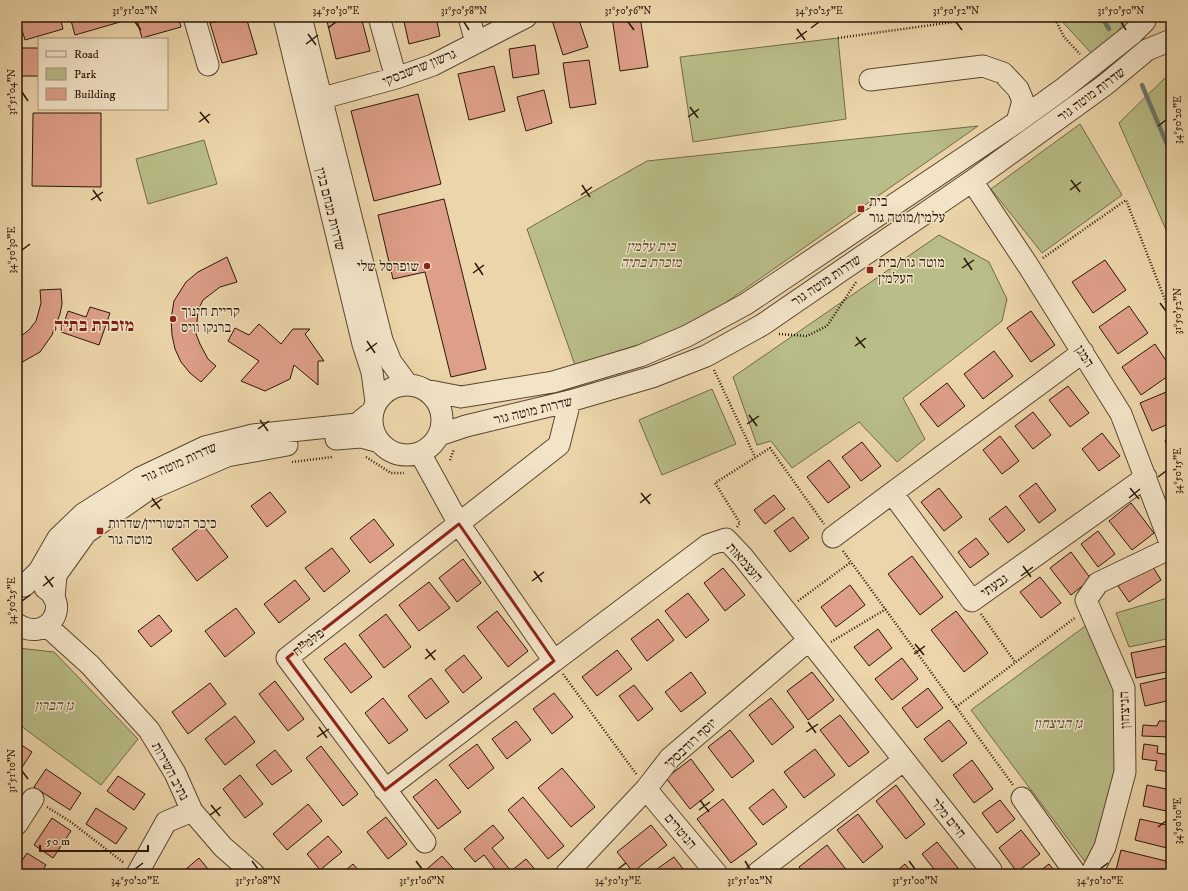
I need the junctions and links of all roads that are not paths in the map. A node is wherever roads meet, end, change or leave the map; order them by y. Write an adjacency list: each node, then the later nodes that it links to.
1 (194, 17): 10 (street)
2 (284, 17): 15 (street, שדרות מנחם בגין)
3 (301, 17): 15 (street, שדרות מנחם בגין)
4 (379, 17): 11 (street)
5 (469, 17): 9 (street)
6 (526, 17): 9 (street, גרשון שרשבסקי)
7 (1145, 19): 8 (street); 13 (street, שדרות מוטה גור)
8 (1171, 40): 17 (street, שדרות מוטה גור)
9 (476, 43): 11 (street, גרשון שרשבסקי)
10 (208, 65)
11 (396, 78): 15 (street, גרשון שרשבסקי)
12 (870, 80): 14 (street)
13 (1064, 88): 14 (street); 16 (street, שדרות מוטה גור)
14 (1018, 89): 16 (street)
15 (313, 101): 19 (street, שדרות מנחם בגין); 21 (street, שדרות מנחם בגין)
16 (1017, 122): 19 (street, שדרות מוטה גור)
17 (972, 180): 18 (street, המגן); 20 (street, שדרות מוטה גור)
18 (1083, 352): 25 (street, המגן); 26 (street)
19 (417, 388): 21 (street); 22 (street)
20 (570, 401): 22 (street, שדרות מוטה גור); 27 (street)
21 (375, 406): 23 (street); 31 (street, שדרות מוטה גור)
22 (439, 435): 24 (street)
23 (380, 442): 24 (street); 32 (street, שדרות מוטה גור)
24 (420, 453): 27 (street)
25 (1146, 477): 26 (street, גבעתי); 29 (street, המגן)
26 (892, 493): 28 (street)
27 (459, 524): 35 (street); 38 (street, פלמ"ח)
28 (833, 537)
29 (1171, 545)
30 (1171, 548): 51 (street, הניצחון)
31 (20, 588): 32 (street, נתיב השירות)
32 (52, 613): 33 (street); 41 (street, נתיב השירות)
33 (19, 628)
34 (813, 645): 35 (street, העצמאות); 36 (street, העצמאות); 37 (street, יוסף רודבסקי)
35 (554, 661): 38 (street)
36 (904, 760): 48 (street); 49 (street, חיים מלר)
37 (646, 789): 45 (street, יוסף רודבסקי); 47 (street, הנוטרים)
38 (385, 790): 43 (street, פלמ"ח)
39 (1022, 798): 50 (street)
40 (33, 799): 42 (street)
41 (192, 811): 44 (street); 46 (street, נתיב השירות)
42 (17, 824)
43 (425, 842)
44 (133, 870)
45 (577, 871)
46 (254, 874)
47 (717, 874)
48 (756, 874)
49 (986, 874)
50 (1076, 874)
51 (1091, 874)

